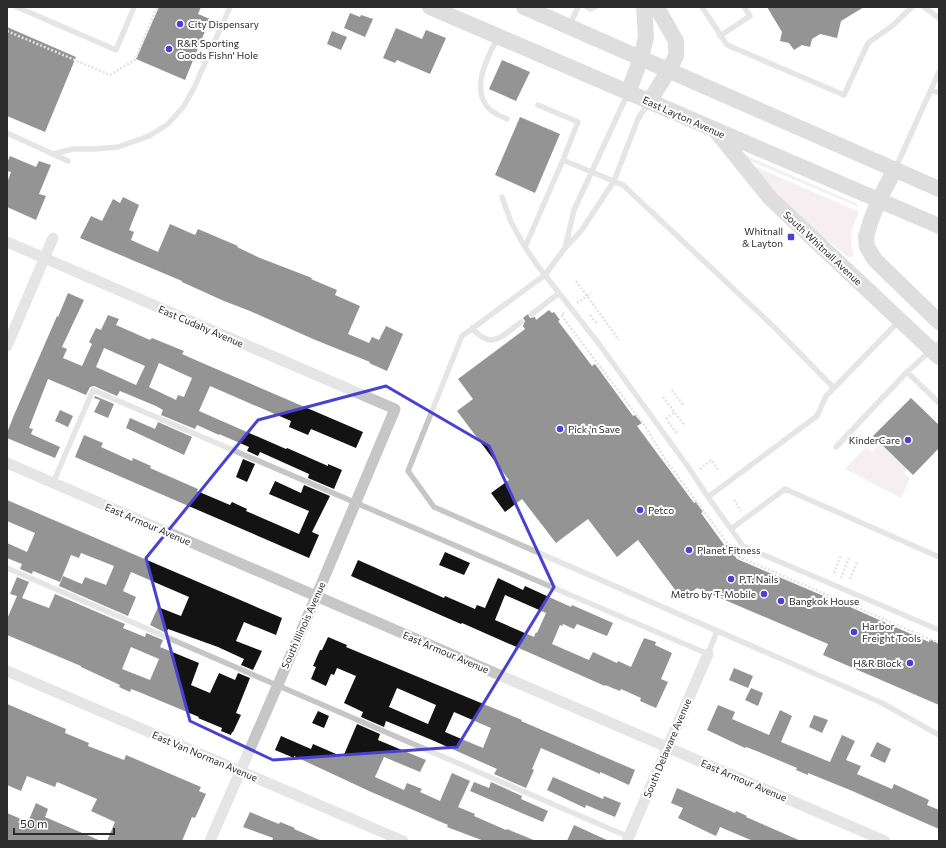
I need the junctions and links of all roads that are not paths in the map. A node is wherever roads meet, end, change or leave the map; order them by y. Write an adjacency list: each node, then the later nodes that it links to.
1 (17, 7): 2 (lane)
2 (134, 7)
3 (230, 7): 30 (lane)
4 (431, 7): 18 (main road, East Layton Avenue)
5 (524, 7): 16 (main road)
6 (578, 7): 16 (lane)
7 (587, 7): 8 (lane)
8 (595, 7)
9 (644, 7): 19 (main road)
10 (652, 7): 20 (main road)
11 (702, 7): 17 (lane)
12 (744, 7): 17 (lane)
13 (912, 7): 17 (lane)
14 (924, 7): 15 (lane)
15 (939, 18)
16 (570, 27): 19 (main road)
17 (720, 36)
18 (498, 37): 23 (main road, East Layton Avenue); 27 (lane)
19 (641, 58): 20 (main road); 23 (main road)
20 (669, 70): 25 (main road); 33 (main road)
21 (939, 72): 22 (lane)
22 (931, 90): 24 (lane); 33 (lane)
23 (628, 92): 25 (main road, East Layton Avenue); 34 (lane)
24 (939, 93)
25 (649, 102): 28 (main road, East Layton Avenue); 35 (lane)
26 (538, 105): 31 (lane)
27 (507, 119)
28 (715, 130): 38 (main road, East Layton Avenue); 48 (main road, South Whitnall Avenue)
29 (7, 133): 30 (lane)
30 (53, 154): 32 (lane)
31 (563, 160): 34 (lane); 42 (lane)
32 (68, 161)
33 (895, 169): 36 (main road); 38 (main road)
34 (592, 172): 35 (lane); 43 (lane)
35 (614, 181): 43 (lane); 55 (lane)
36 (939, 189)
37 (502, 197): 42 (lane)
38 (879, 200): 39 (main road, East Layton Avenue); 50 (main road)
39 (939, 226)
40 (53, 238): 44 (street)
41 (7, 242): 44 (street, East Cudahy Avenue)
42 (525, 247): 45 (lane)
43 (565, 248): 45 (lane)
44 (44, 258): 52 (street); 57 (street, East Cudahy Avenue)
45 (545, 275): 46 (lane); 51 (lane)
46 (559, 293): 47 (lane); 61 (lane)
47 (532, 314)
48 (901, 320): 53 (main road, South Whitnall Avenue); 55 (lane)
49 (520, 322): 51 (lane)
50 (939, 322)
51 (472, 328): 68 (lane)
52 (7, 346)
53 (937, 350): 54 (lane)
54 (907, 372): 56 (lane); 58 (lane)
55 (834, 388): 61 (lane)
56 (939, 404)
57 (395, 410): 62 (street, South Illinois Avenue)
58 (836, 447)
59 (7, 464): 60 (street, East Armour Avenue)
60 (53, 483): 62 (lane); 66 (street, East Armour Avenue)
61 (708, 497): 63 (lane)
62 (355, 502): 66 (street, South Illinois Avenue); 69 (lane)
63 (731, 529): 64 (lane); 67 (lane)
64 (939, 557)
65 (7, 568): 71 (lane)
66 (316, 597): 71 (street, South Illinois Avenue); 73 (street, East Armour Avenue)
67 (939, 630)
68 (717, 631): 69 (lane); 72 (lane)
69 (708, 654): 73 (street, South Delaware Avenue)
70 (7, 671): 74 (street, East Van Norman Avenue)
71 (277, 686): 74 (street, South Illinois Avenue); 75 (lane)
72 (939, 735)
73 (668, 748): 75 (street, South Delaware Avenue); 78 (street, East Armour Avenue)
74 (240, 771): 76 (street, South Illinois Avenue); 77 (street, East Van Norman Avenue)
75 (628, 839)
76 (210, 841)
77 (403, 841)
78 (885, 841)

